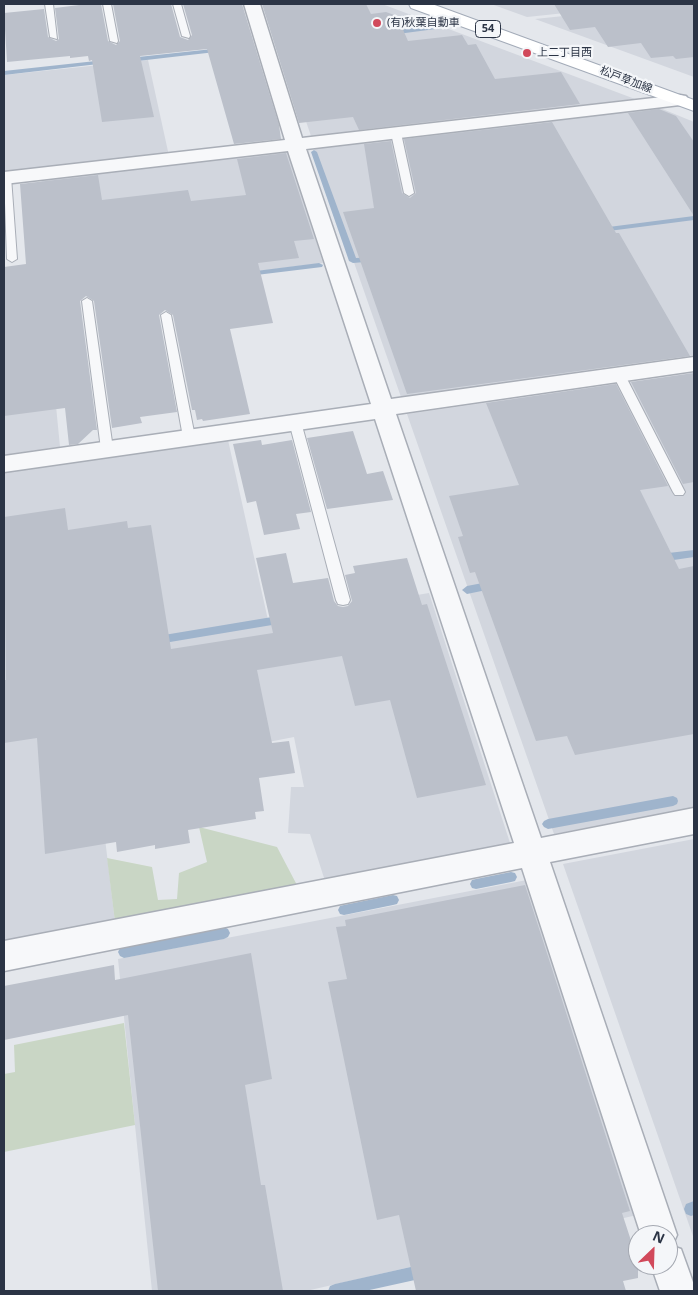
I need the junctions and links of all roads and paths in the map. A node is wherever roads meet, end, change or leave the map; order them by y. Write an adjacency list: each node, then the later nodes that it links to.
1 (49, 4): 7 (lane)
2 (107, 4): 8 (lane)
3 (177, 4): 6 (lane)
4 (252, 4): 11 (street)
5 (417, 4): 9 (main road, 松戸草加線 / 54)
6 (186, 36)
7 (54, 37)
8 (114, 41)
9 (689, 100): 10 (street)
10 (396, 133): 11 (street); 13 (lane)
11 (295, 144): 12 (street); 19 (street)
12 (5, 177): 14 (lane)
13 (409, 193)
14 (12, 259)
15 (87, 301): 22 (lane)
16 (166, 315): 21 (lane)
17 (694, 364): 18 (street)
18 (619, 375): 19 (street); 24 (lane)
19 (384, 409): 20 (street); 27 (street)
20 (295, 422): 21 (street); 25 (lane)
21 (189, 437): 22 (street)
22 (107, 449): 23 (street)
23 (4, 464)
24 (680, 492)
25 (343, 600)
26 (694, 821): 27 (street)
27 (530, 852): 28 (street); 29 (street)
28 (4, 956)
29 (656, 1225)
30 (672, 1275): 31 (street)
31 (678, 1291)

